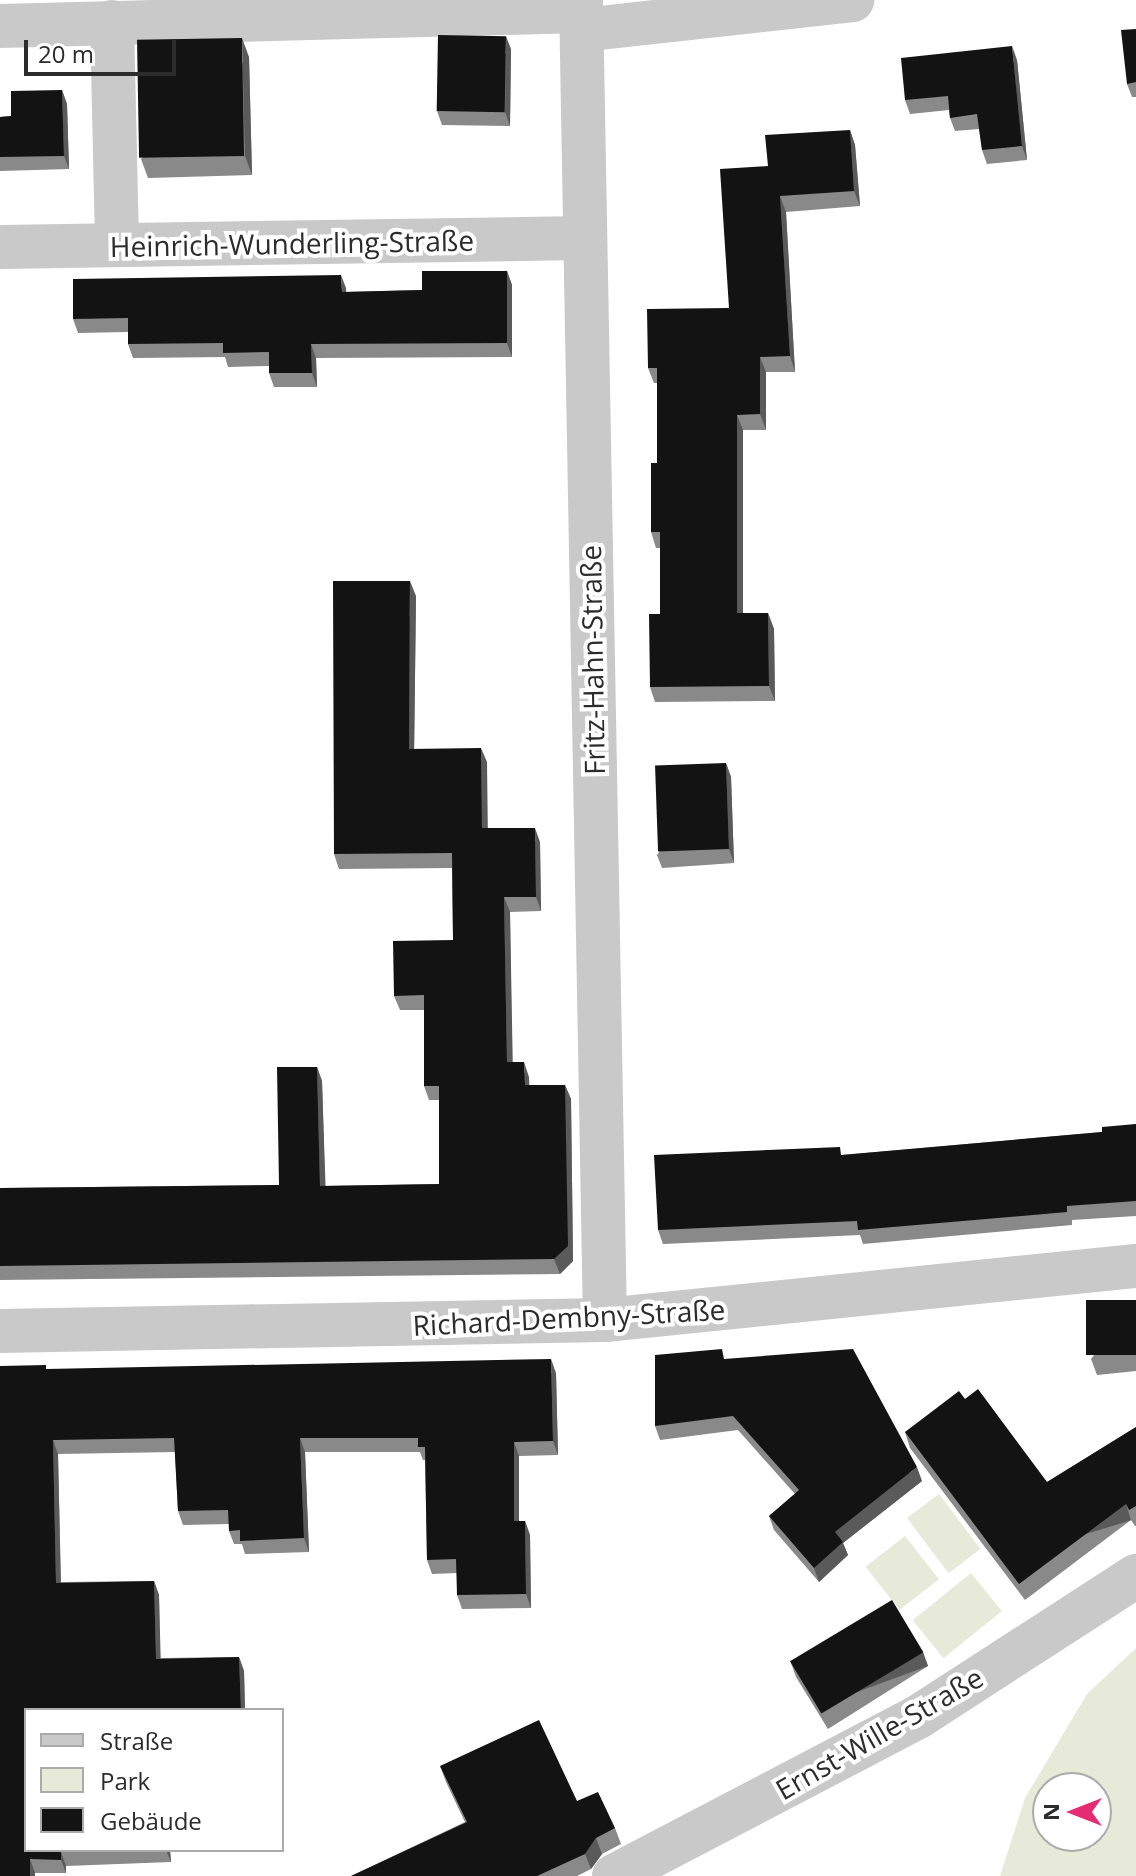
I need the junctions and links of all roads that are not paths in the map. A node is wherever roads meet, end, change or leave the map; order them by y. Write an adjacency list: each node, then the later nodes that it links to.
1 (852, 0): 2 (street)
2 (582, 14): 3 (street); 5 (street, Fritz-Hahn-Straße)
3 (112, 22): 4 (street); 6 (street)
4 (0, 26)
5 (583, 238): 6 (street, Heinrich-Wunderling-Straße); 9 (street, Fritz-Hahn-Straße)
6 (117, 245): 7 (street, Heinrich-Wunderling-Straße)
7 (0, 247)
8 (1136, 1266): 9 (street, Richard-Dembny-Straße)
9 (605, 1320): 10 (street, Richard-Dembny-Straße)
10 (0, 1331)
11 (1136, 1576): 12 (street, Ernst-Wille-Straße)
12 (614, 1876)

